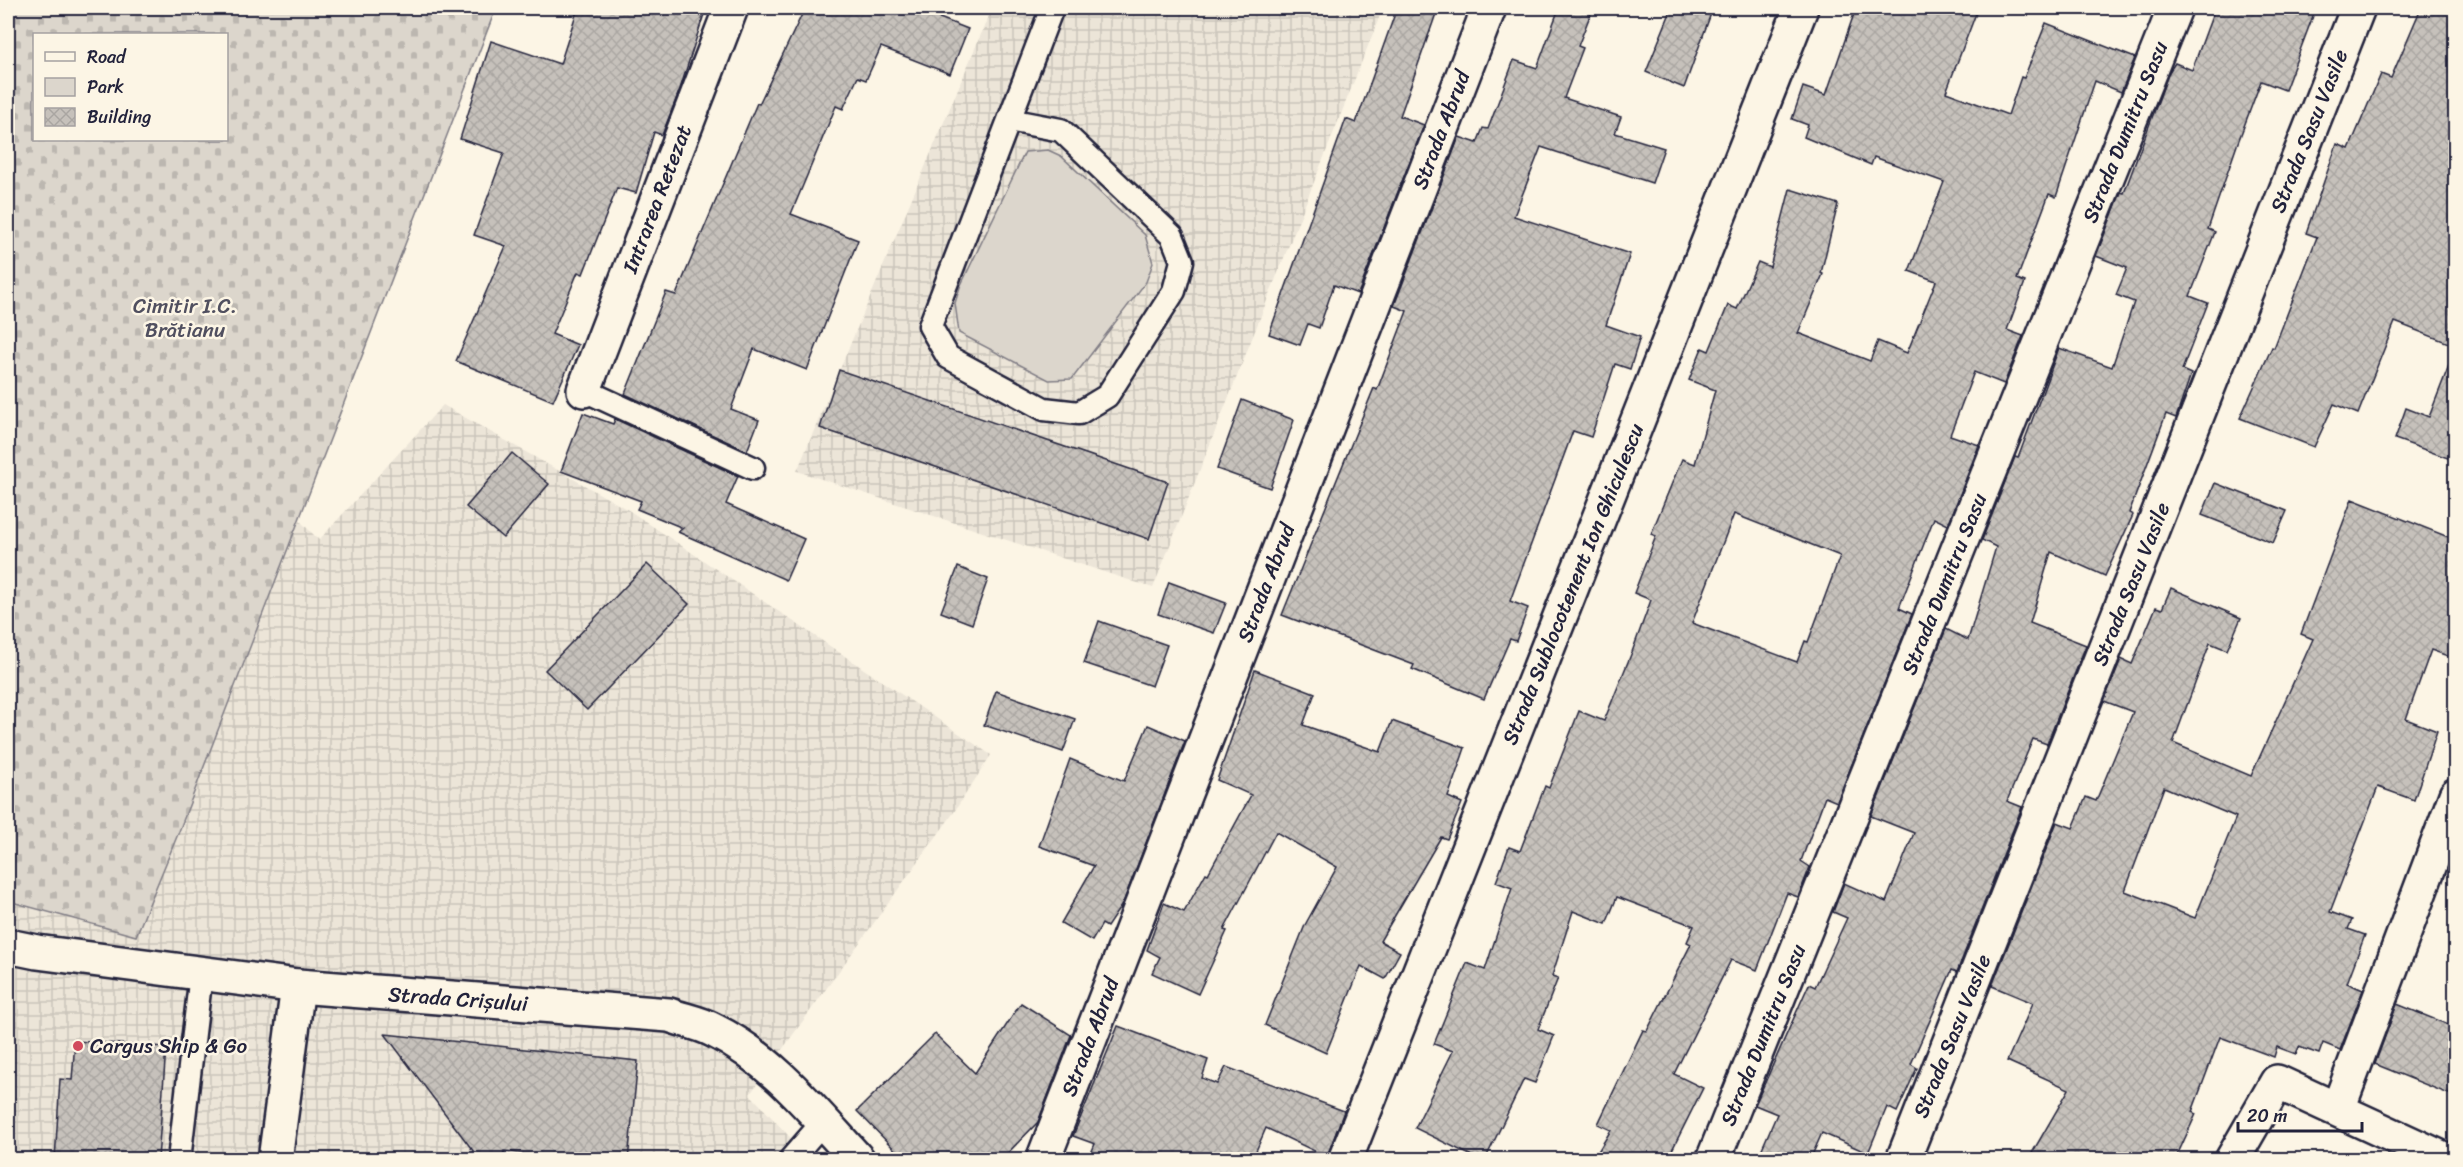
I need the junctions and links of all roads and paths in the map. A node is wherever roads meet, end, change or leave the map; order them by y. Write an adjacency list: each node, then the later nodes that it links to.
1 (731, 8): 8 (street, Intrarea Retezat)
2 (1052, 8): 7 (lane)
3 (1489, 8): 21 (street, Strada Abrud)
4 (1800, 8): 22 (street, Strada Sublocotenent Ion Ghiculescu)
5 (2175, 8): 23 (street, Strada Dumitru Sasu)
6 (2358, 8): 24 (street, Strada Sasu Vasile)
7 (1009, 120): 7 (lane)
8 (584, 390): 9 (lane)
9 (753, 468)
10 (2456, 795): 11 (street)
11 (2448, 837): 15 (street)
12 (8, 946): 13 (street, Strada Crișului)
13 (201, 974): 14 (street, Strada Crișului); 17 (lane)
14 (298, 986): 16 (street, Strada Crișului); 18 (street)
15 (2338, 1109): 25 (street); 26 (street)
16 (823, 1122): 19 (lane); 20 (street, Strada Crișului)
17 (180, 1160)
18 (275, 1160)
19 (790, 1160)
20 (858, 1160)
21 (1043, 1160)
22 (1345, 1160)
23 (1713, 1160)
24 (1904, 1160)
25 (2232, 1160)
26 (2446, 1160)

